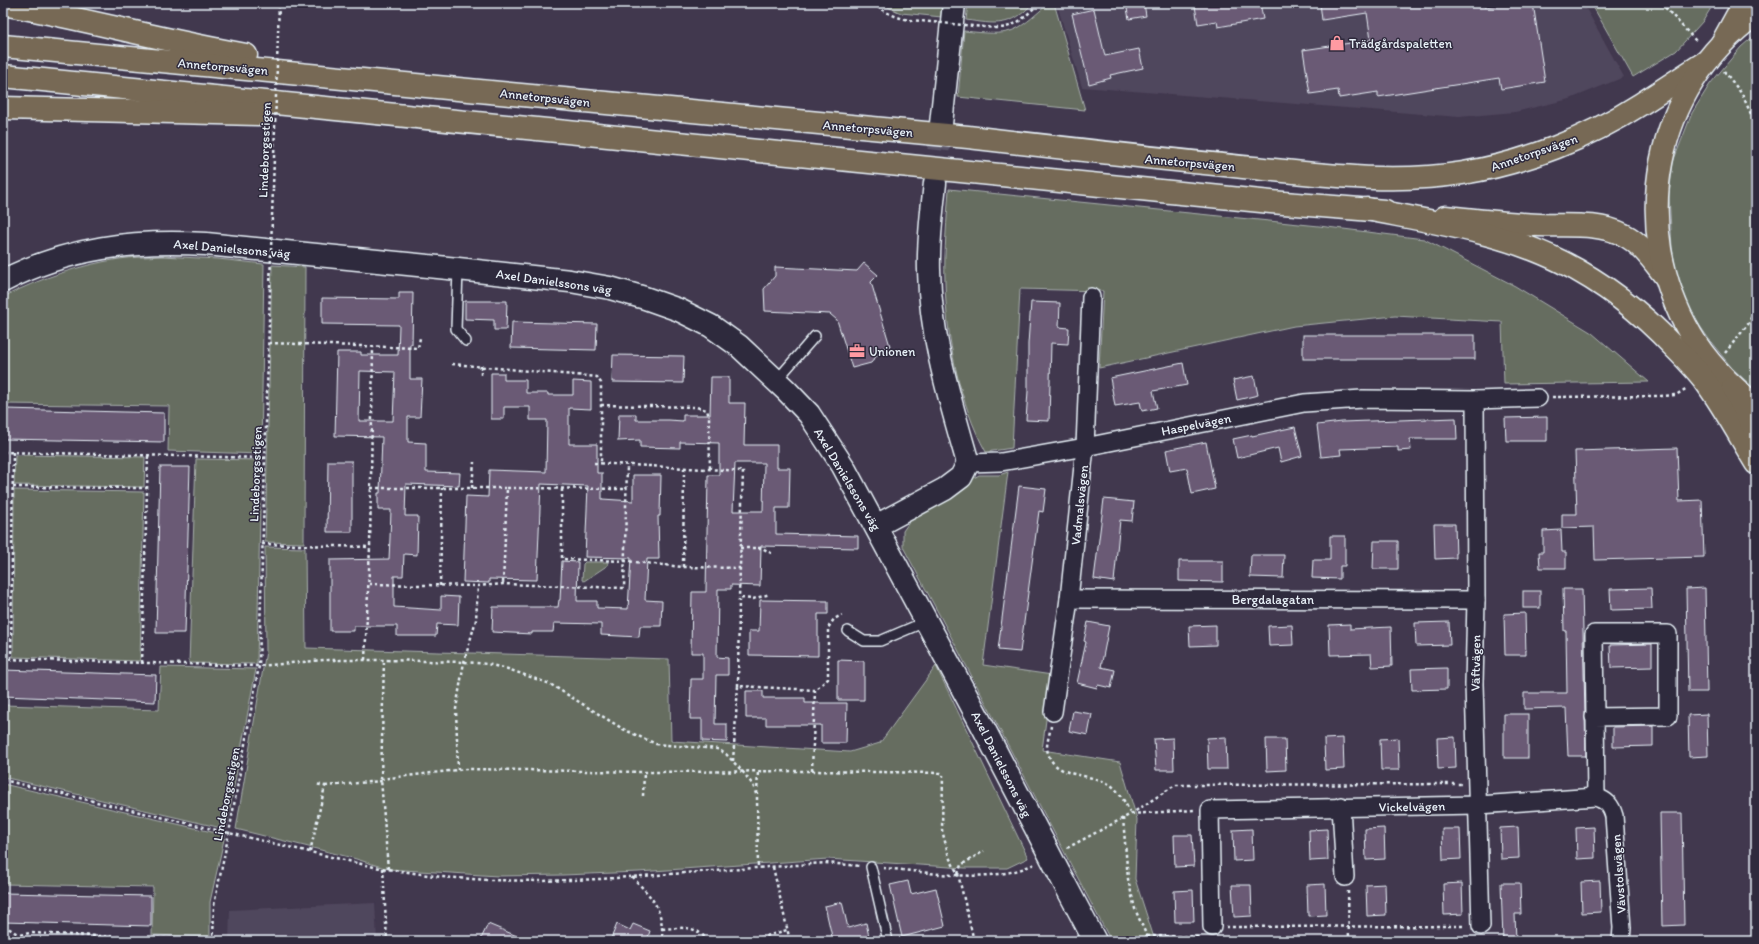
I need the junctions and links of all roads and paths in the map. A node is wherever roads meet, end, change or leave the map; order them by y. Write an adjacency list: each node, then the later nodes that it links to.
1 (278, 3): 29 (path, Lindeborgsstigen, bridge)
2 (872, 3): 4 (path, bridge)
3 (954, 3): 16 (street)
4 (1039, 3)
5 (1661, 3): 9 (path)
6 (1744, 3): 10 (main road)
7 (3, 4): 14 (main road)
8 (1756, 14): 10 (main road)
9 (1696, 41)
10 (1722, 43): 12 (main road)
11 (3, 46): 14 (main road, Annetorpsvägen)
12 (1714, 65): 14 (main road, Annetorpsvägen); 17 (path); 22 (main road)
13 (3, 76): 18 (main road)
14 (437, 86)
15 (3, 108): 18 (main road)
16 (941, 124)
17 (1756, 125)
18 (520, 127): 20 (main road)
19 (936, 183): 49 (street)
20 (1367, 209): 22 (main road); 50 (main road)
21 (458, 269): 23 (street, Axel Danielssons väg); 28 (lane); 35 (street, Axel Danielssons väg)
22 (1665, 276): 37 (main road)
23 (3, 282)
24 (1091, 297): 43 (street, Vadmalsvägen)
25 (1756, 305): 31 (path)
26 (815, 336): 35 (lane)
27 (420, 338): 30 (path)
28 (466, 340)
29 (269, 343): 30 (path); 47 (path, Lindeborgsstigen)
30 (373, 347): 58 (path)
31 (1723, 355)
32 (452, 364): 33 (path)
33 (481, 366): 34 (path); 40 (path)
34 (481, 376)
35 (776, 381): 64 (street, Axel Danielssons väg)
36 (1691, 385): 38 (path)
37 (1733, 387): 41 (main road); 42 (main road)
38 (1538, 398): 39 (street, Haspelvägen)
39 (1475, 400): 43 (street, Haspelvägen); 79 (street, Väftvägen)
40 (601, 405): 52 (path); 55 (path)
41 (1756, 406)
42 (1756, 432)
43 (1085, 447): 49 (street, Haspelvägen); 78 (street, Vadmalsvägen)
44 (3, 452): 45 (path)
45 (13, 452): 46 (path); 56 (path)
46 (148, 456): 47 (path); 57 (path)
47 (266, 458): 65 (path, Lindeborgsstigen)
48 (474, 462): 60 (path)
49 (968, 463): 64 (street)
50 (1756, 463)
51 (594, 464): 52 (path)
52 (601, 464): 53 (path)
53 (627, 465): 54 (path); 63 (path)
54 (684, 468): 55 (path); 70 (path)
55 (710, 470): 67 (path)
56 (12, 487): 57 (path); 84 (path)
57 (147, 488): 88 (path)
58 (371, 488): 59 (path); 66 (path)
59 (442, 488): 60 (path); 74 (path)
60 (472, 488): 61 (path)
61 (507, 488): 62 (path); 73 (path)
62 (562, 489): 63 (path); 69 (path)
63 (627, 489): 69 (path)
64 (876, 526): 81 (street, Axel Danielssons väg)
65 (262, 544): 66 (path); 89 (path, Lindeborgsstigen)
66 (370, 547): 72 (path)
67 (740, 548): 68 (path); 71 (path)
68 (773, 554)
69 (625, 561): 70 (path); 73 (path)
70 (683, 567): 71 (path)
71 (740, 568): 77 (path)
72 (369, 584): 74 (path); 85 (path)
73 (503, 584): 75 (path)
74 (440, 586): 75 (path)
75 (478, 586): 87 (path)
76 (770, 594): 77 (path)
77 (739, 598): 90 (path)
78 (1069, 599): 79 (street, Bergdalagatan); 92 (street, Vadmalsvägen)
79 (1476, 600): 103 (street, Väftvägen)
80 (842, 615): 91 (path)
81 (927, 621): 82 (lane); 116 (street, Axel Danielssons väg)
82 (848, 631)
83 (3, 659): 84 (path)
84 (11, 659): 88 (path)
85 (365, 660): 86 (path); 89 (path)
86 (384, 660): 87 (path); 101 (path)
87 (464, 662): 94 (path); 95 (path)
88 (142, 663): 89 (path)
89 (259, 666): 113 (path, Lindeborgsstigen)
90 (738, 686): 91 (path); 94 (path)
91 (815, 690): 97 (path)
92 (1053, 712): 111 (path)
93 (1594, 717): 93 (street); 107 (street)
94 (733, 761): 99 (path)
95 (458, 770): 98 (path); 101 (path)
96 (758, 771): 97 (path); 99 (path); 106 (path)
97 (812, 771): 122 (path)
98 (644, 772): 99 (path); 105 (path)
99 (743, 772): 106 (path)
100 (3, 780): 113 (path)
101 (382, 780): 104 (path); 121 (path)
102 (316, 784): 104 (path)
103 (1477, 784): 108 (street, Väftvägen); 111 (path)
104 (324, 786): 115 (path)
105 (642, 796)
106 (757, 797): 120 (path)
107 (1596, 797): 108 (street, Vickelvägen); 148 (street, Vävstolsvägen)
108 (1478, 805): 109 (street, Vickelvägen); 125 (street, Väftvägen)
109 (1341, 806): 110 (street, Vickelvägen); 124 (street)
110 (1210, 810): 111 (path); 126 (street)
111 (1131, 814): 112 (path)
112 (1123, 818): 116 (path); 133 (path)
113 (229, 833): 115 (path); 135 (path, Lindeborgsstigen)
114 (984, 851): 122 (path)
115 (310, 852): 119 (path)
116 (1047, 852): 122 (path); 145 (street, Axel Danielssons väg, bridge)
117 (773, 867): 118 (path); 120 (path); 130 (path)
118 (871, 867): 122 (path); 143 (lane)
119 (383, 868): 121 (path); 138 (path)
120 (758, 868): 123 (path)
121 (388, 869): 123 (path)
122 (958, 874): 144 (path)
123 (631, 877): 129 (path)
124 (1345, 877): 127 (path)
125 (1481, 926): 127 (path)
126 (1212, 927): 127 (path); 133 (path)
127 (1349, 927): 147 (path)
128 (3, 928): 131 (path)
129 (662, 929): 139 (path); 140 (path)
130 (787, 930): 141 (path); 142 (path)
131 (19, 935): 132 (path); 136 (path)
132 (79, 936): 134 (path); 137 (path)
133 (1147, 936): 146 (path)
134 (139, 940): 135 (path)
135 (213, 940)
136 (10, 941)
137 (79, 941)
138 (387, 941)
139 (662, 941)
140 (708, 941)
141 (749, 941)
142 (790, 941)
143 (888, 941)
144 (974, 941)
145 (1095, 941)
146 (1148, 941)
147 (1349, 941)
148 (1621, 941)

